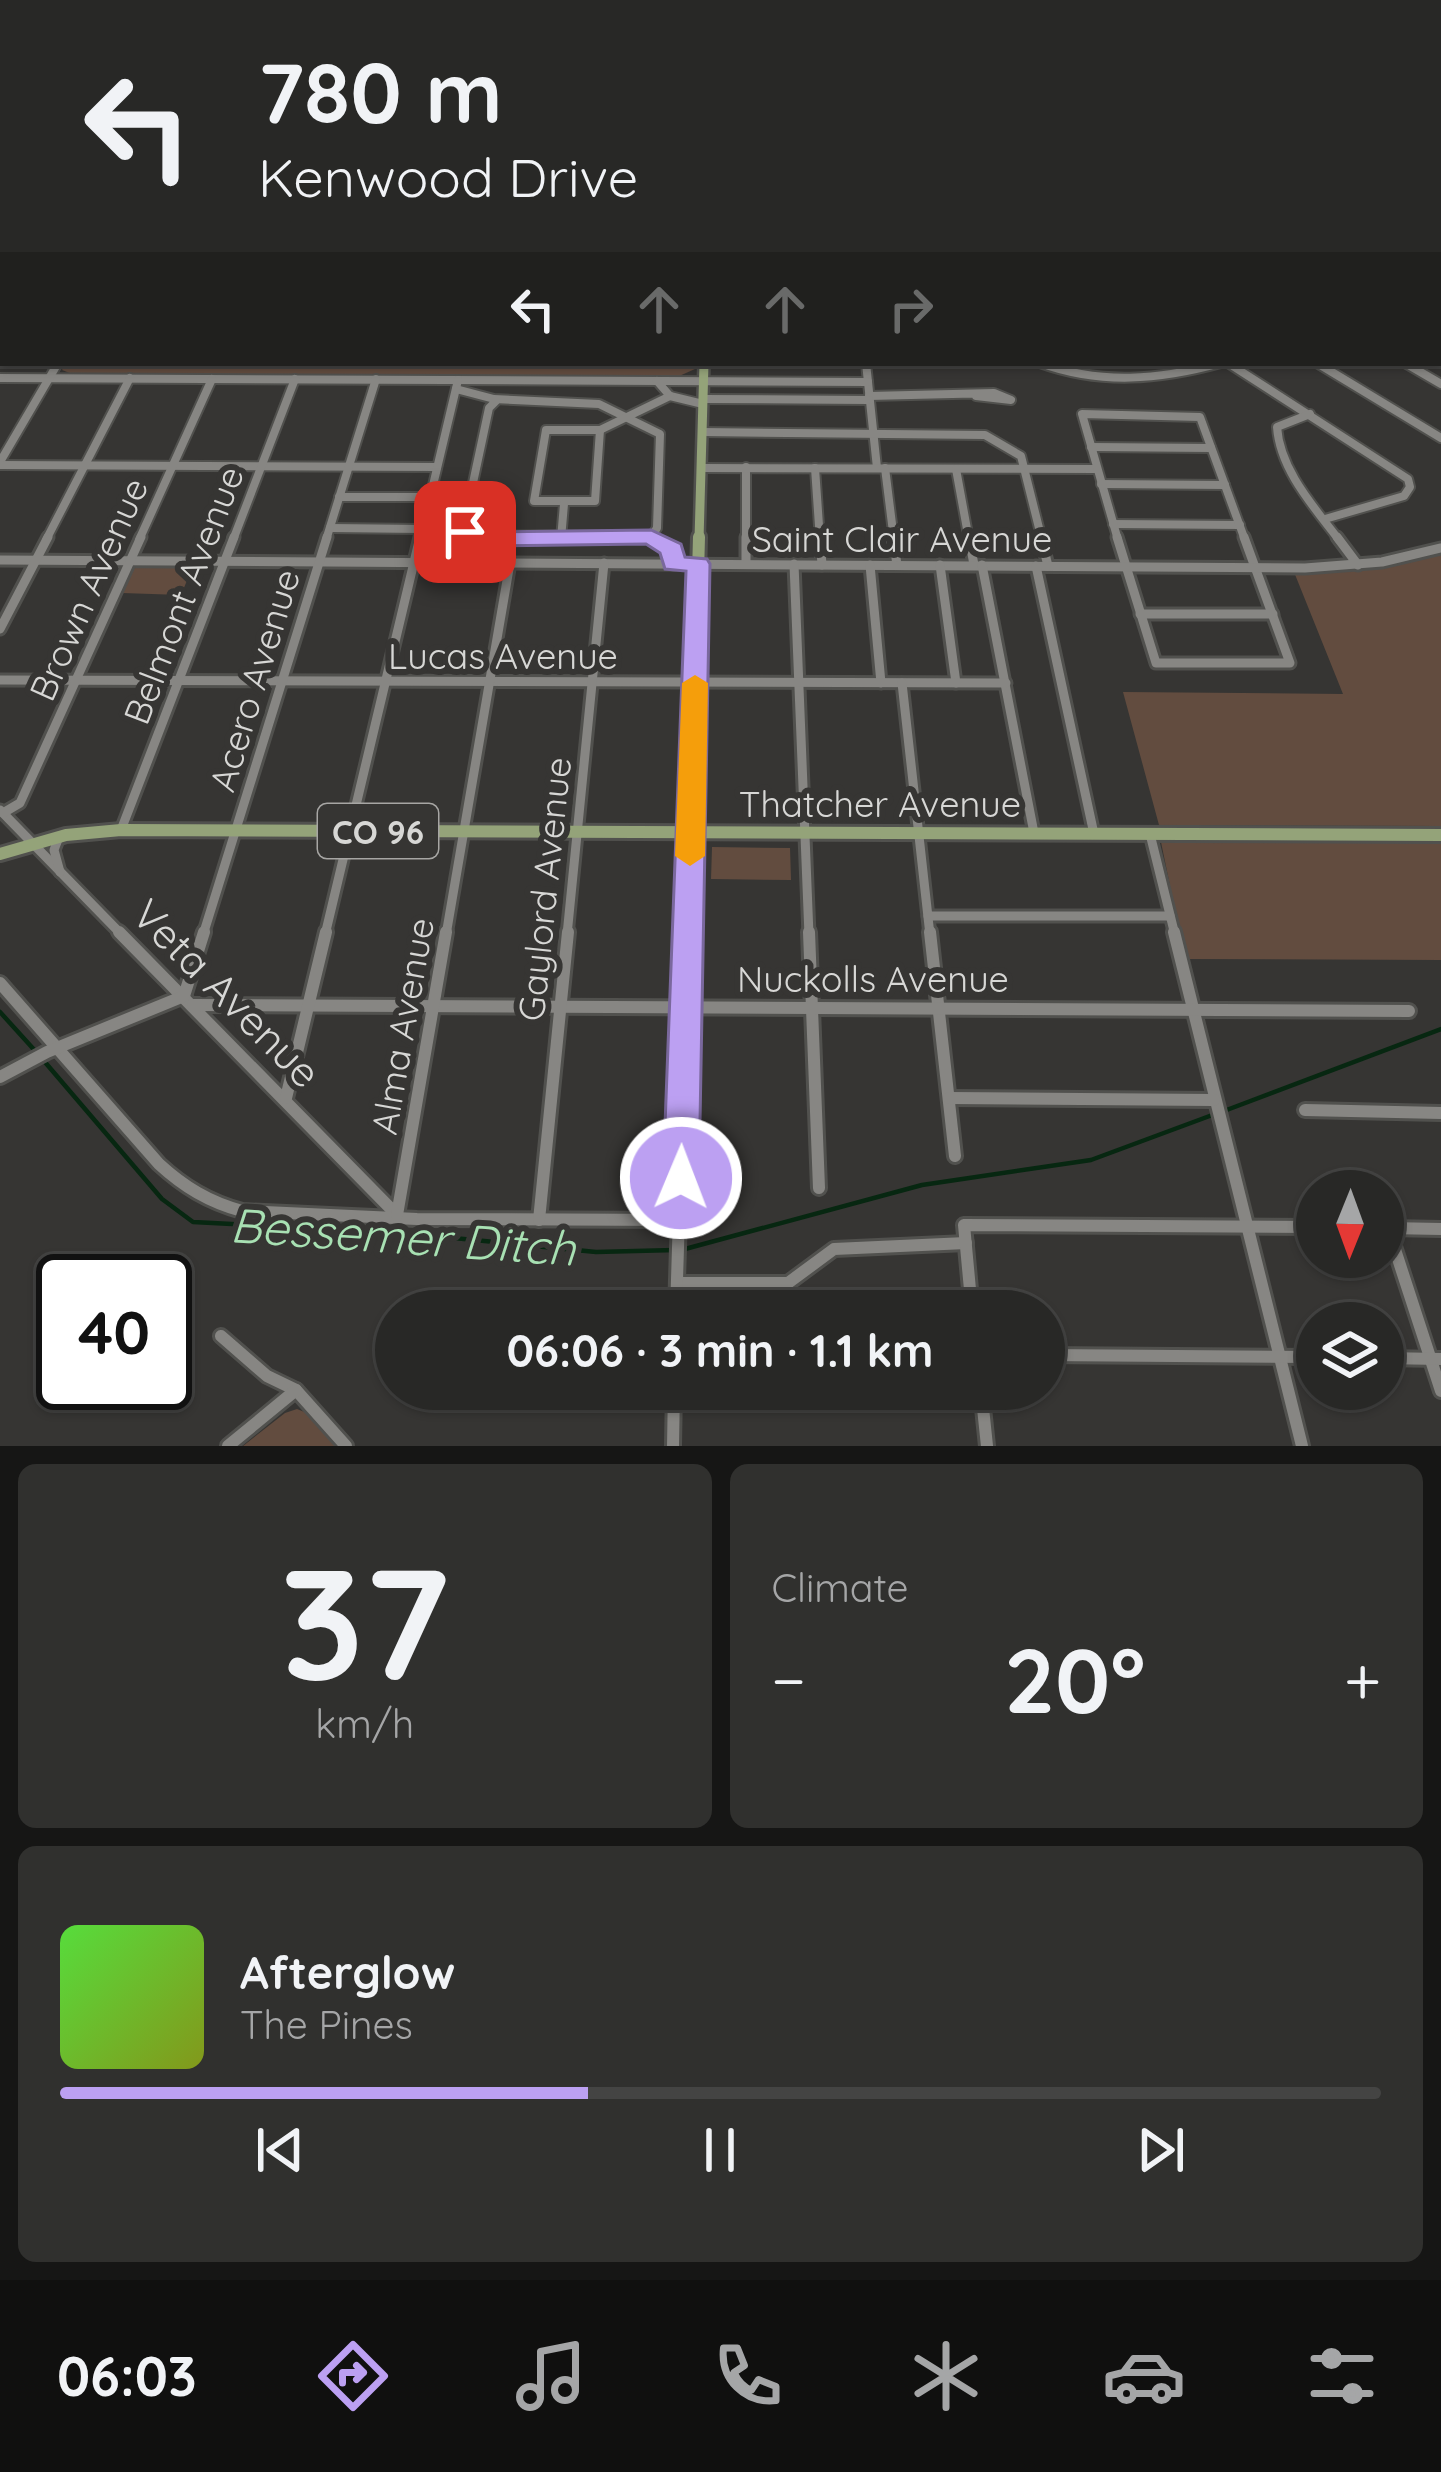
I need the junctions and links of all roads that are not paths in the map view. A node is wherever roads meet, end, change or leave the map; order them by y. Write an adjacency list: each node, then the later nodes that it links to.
1 (56, 366): 11 (street)
2 (704, 366): 18 (main road)
3 (866, 366): 19 (street)
4 (1048, 366): 13 (street)
5 (1116, 366): 13 (street)
6 (1213, 366): 13 (street)
7 (1230, 366): 28 (street)
8 (1322, 366): 33 (street)
9 (1410, 366): 22 (street)
10 (0, 378): 11 (street)
11 (49, 378): 12 (street); 36 (street)
12 (130, 378): 14 (street); 37 (street)
13 (1119, 378)
14 (212, 379): 15 (street); 38 (street, Brown Avenue)
15 (295, 379): 16 (street); 39 (street, Belmont Avenue)
16 (376, 380): 20 (street); 40 (street, Acero Avenue)
17 (657, 381): 18 (street); 21 (street); 23 (street)
18 (704, 381): 19 (street); 27 (main road)
19 (868, 382): 25 (street)
20 (457, 384): 21 (street); 41 (street)
21 (474, 384): 26 (street)
22 (1441, 384)
23 (670, 396): 27 (street); 29 (street)
24 (976, 397): 25 (street)
25 (869, 398): 27 (street); 32 (street)
26 (496, 400): 29 (street); 59 (street)
27 (703, 402): 31 (main road)
28 (1310, 414): 54 (street); 54 (street)
29 (629, 416): 30 (street); 60 (street)
30 (601, 430): 53 (street); 53 (street)
31 (702, 432): 32 (street); 43 (main road)
32 (873, 433): 45 (street); 47 (street)
33 (1441, 437)
34 (1091, 447): 35 (street); 35 (street); 48 (street)
35 (1211, 448): 50 (street)
36 (0, 463): 37 (street)
37 (86, 465): 38 (street); 66 (street)
38 (174, 465): 39 (street); 67 (street, Brown Avenue)
39 (261, 466): 40 (street); 68 (street, Belmont Avenue)
40 (349, 466): 41 (street); 51 (street, Acero Avenue)
41 (437, 466): 52 (street)
42 (746, 467): 43 (street); 44 (street); 74 (street)
43 (701, 468): 73 (main road)
44 (815, 468): 45 (street); 76 (street)
45 (881, 468): 46 (street); 78 (street)
46 (956, 469): 47 (street); 81 (street)
47 (1025, 469): 48 (street); 82 (street)
48 (1097, 469): 49 (street)
49 (1101, 484): 50 (street); 55 (street)
50 (1226, 484): 56 (street)
51 (340, 497): 52 (street); 57 (street, Acero Avenue)
52 (430, 497): 58 (street)
53 (564, 504): 61 (street)
54 (1325, 519): 80 (street)
55 (1113, 524): 56 (street); 83 (street)
56 (1240, 525): 84 (street)
57 (330, 528): 58 (street); 69 (street, Acero Avenue)
58 (422, 529): 63 (street)
59 (468, 535): 61 (street); 64 (street)
60 (651, 537): 61 (street); 72 (street)
61 (560, 539)
62 (1441, 548): 80 (street, Saint Clair Avenue)
63 (416, 556): 64 (street, Saint Clair Avenue); 69 (street, Saint Clair Avenue); 92 (street)
64 (436, 558): 70 (street, Saint Clair Avenue)
65 (0, 560): 66 (street, Saint Clair Avenue)
66 (35, 561): 67 (street, Saint Clair Avenue); 87 (street)
67 (130, 562): 68 (street, Saint Clair Avenue); 89 (street, Brown Avenue)
68 (225, 562): 69 (street, Saint Clair Avenue); 90 (street, Belmont Avenue)
69 (319, 562): 91 (street, Acero Avenue)
70 (510, 563): 71 (street, Saint Clair Avenue); 93 (street, Alma Avenue)
71 (604, 563): 72 (street, Saint Clair Avenue); 94 (street, Gaylord Avenue)
72 (674, 564): 73 (street, Saint Clair Avenue)
73 (698, 564): 74 (street, Saint Clair Avenue); 96 (main road)
74 (746, 564): 75 (street, Saint Clair Avenue)
75 (794, 564): 76 (street, Saint Clair Avenue); 95 (street)
76 (822, 565): 77 (street, Saint Clair Avenue)
77 (870, 565): 78 (street, Saint Clair Avenue); 97 (street)
78 (897, 565): 79 (street, Saint Clair Avenue)
79 (940, 565): 81 (street, Saint Clair Avenue); 99 (street)
80 (1359, 565): 84 (street, Saint Clair Avenue)
81 (978, 566): 82 (street, Saint Clair Avenue); 100 (street)
82 (1042, 566): 83 (street, Saint Clair Avenue); 111 (street)
83 (1127, 566): 84 (street, Saint Clair Avenue); 85 (street)
84 (1255, 567): 86 (street)
85 (1140, 614): 86 (street); 86 (street)
86 (1273, 614)
87 (0, 629)
88 (0, 680): 89 (street, Lucas Avenue)
89 (76, 680): 90 (street, Lucas Avenue); 101 (street, Brown Avenue)
90 (178, 681): 91 (street, Lucas Avenue); 102 (street, Belmont Avenue)
91 (281, 681): 92 (street, Lucas Avenue); 103 (street, Acero Avenue)
92 (385, 682): 93 (street, Lucas Avenue); 104 (street)
93 (488, 682): 94 (street, Lucas Avenue); 105 (street, Alma Avenue)
94 (592, 682): 96 (street, Lucas Avenue); 106 (street, Gaylord Avenue)
95 (799, 682): 96 (street, Lucas Avenue); 97 (street, Lucas Avenue); 108 (street)
96 (695, 683): 107 (main road)
97 (881, 683): 98 (street, Lucas Avenue)
98 (902, 683): 99 (street, Lucas Avenue); 110 (street)
99 (956, 683): 100 (street, Lucas Avenue)
100 (1006, 683): 109 (street)
101 (2, 812): 115 (street, Veta Avenue)
102 (121, 830): 103 (main road, Thatcher Avenue / CO 96); 113 (main road, Thatcher Avenue / CO 96)
103 (236, 830): 104 (main road, Thatcher Avenue / CO 96); 121 (street, Acero Avenue)
104 (350, 831): 105 (main road, Thatcher Avenue / CO 96); 122 (street)
105 (463, 832): 106 (main road, Thatcher Avenue / CO 96); 123 (street, Alma Avenue)
106 (578, 832): 107 (main road, Thatcher Avenue / CO 96); 124 (street, Gaylord Avenue)
107 (691, 833): 108 (main road, Thatcher Avenue / CO 96); 125 (street)
108 (806, 833): 110 (main road, Thatcher Avenue / CO 96); 126 (street)
109 (1034, 833): 110 (main road, Thatcher Avenue / CO 96); 111 (main road, Thatcher Avenue / CO 96)
110 (918, 834): 118 (street)
111 (1094, 834): 112 (main road, Thatcher Avenue / CO 96)
112 (1150, 834): 114 (main road, Thatcher Avenue / CO 96); 119 (street)
113 (60, 836): 115 (main road, Thatcher Avenue / CO 96); 117 (street)
114 (1441, 836)
115 (31, 843): 116 (main road, CO 96); 117 (street, Veta Avenue)
116 (0, 854)
117 (60, 872): 121 (street, Veta Avenue)
118 (928, 916): 119 (street); 127 (street)
119 (1170, 916): 128 (street)
120 (0, 983): 130 (street)
121 (189, 1001): 122 (street, Nuckolls Avenue); 130 (street); 132 (street, Veta Avenue)
122 (308, 1005): 123 (street, Nuckolls Avenue); 132 (street)
123 (433, 1006): 124 (street, Nuckolls Avenue); 139 (street, Alma Avenue)
124 (560, 1006): 125 (street, Nuckolls Avenue); 140 (street, Gaylord Avenue)
125 (685, 1007): 126 (street, Nuckolls Avenue); 141 (street)
126 (812, 1008): 127 (street, Nuckolls Avenue); 138 (street)
127 (938, 1009): 128 (street, Nuckolls Avenue); 133 (street)
128 (1191, 1010): 129 (street, Nuckolls Avenue); 134 (street)
129 (1408, 1012)
130 (53, 1050): 131 (street); 139 (street)
131 (2, 1072)
132 (286, 1098): 139 (street, Veta Avenue)
133 (949, 1099): 134 (street); 137 (street)
134 (1214, 1100): 142 (street)
135 (1305, 1110): 136 (street)
136 (1441, 1113)
137 (955, 1156)
138 (819, 1188)
139 (397, 1215): 140 (street)
140 (539, 1220): 141 (street)
141 (680, 1223): 148 (street)
142 (1246, 1227): 143 (street); 146 (street); 153 (street)
143 (1296, 1227)
144 (1404, 1228): 145 (street)
145 (1441, 1229)
146 (966, 1243): 148 (street); 150 (street)
147 (1404, 1275): 156 (street)
148 (677, 1283): 149 (street)
149 (677, 1290)
150 (970, 1290)
151 (220, 1336): 157 (street)
152 (1065, 1354): 153 (street)
153 (1279, 1357): 154 (street); 165 (street)
154 (1296, 1357)
155 (1404, 1358): 156 (street)
156 (1436, 1359): 158 (street)
157 (296, 1390): 161 (street); 162 (street)
158 (1441, 1391)
159 (674, 1410): 163 (street)
160 (983, 1410): 164 (street)
161 (228, 1446)
162 (346, 1446)
163 (673, 1446)
164 (987, 1446)
165 (1301, 1446)

